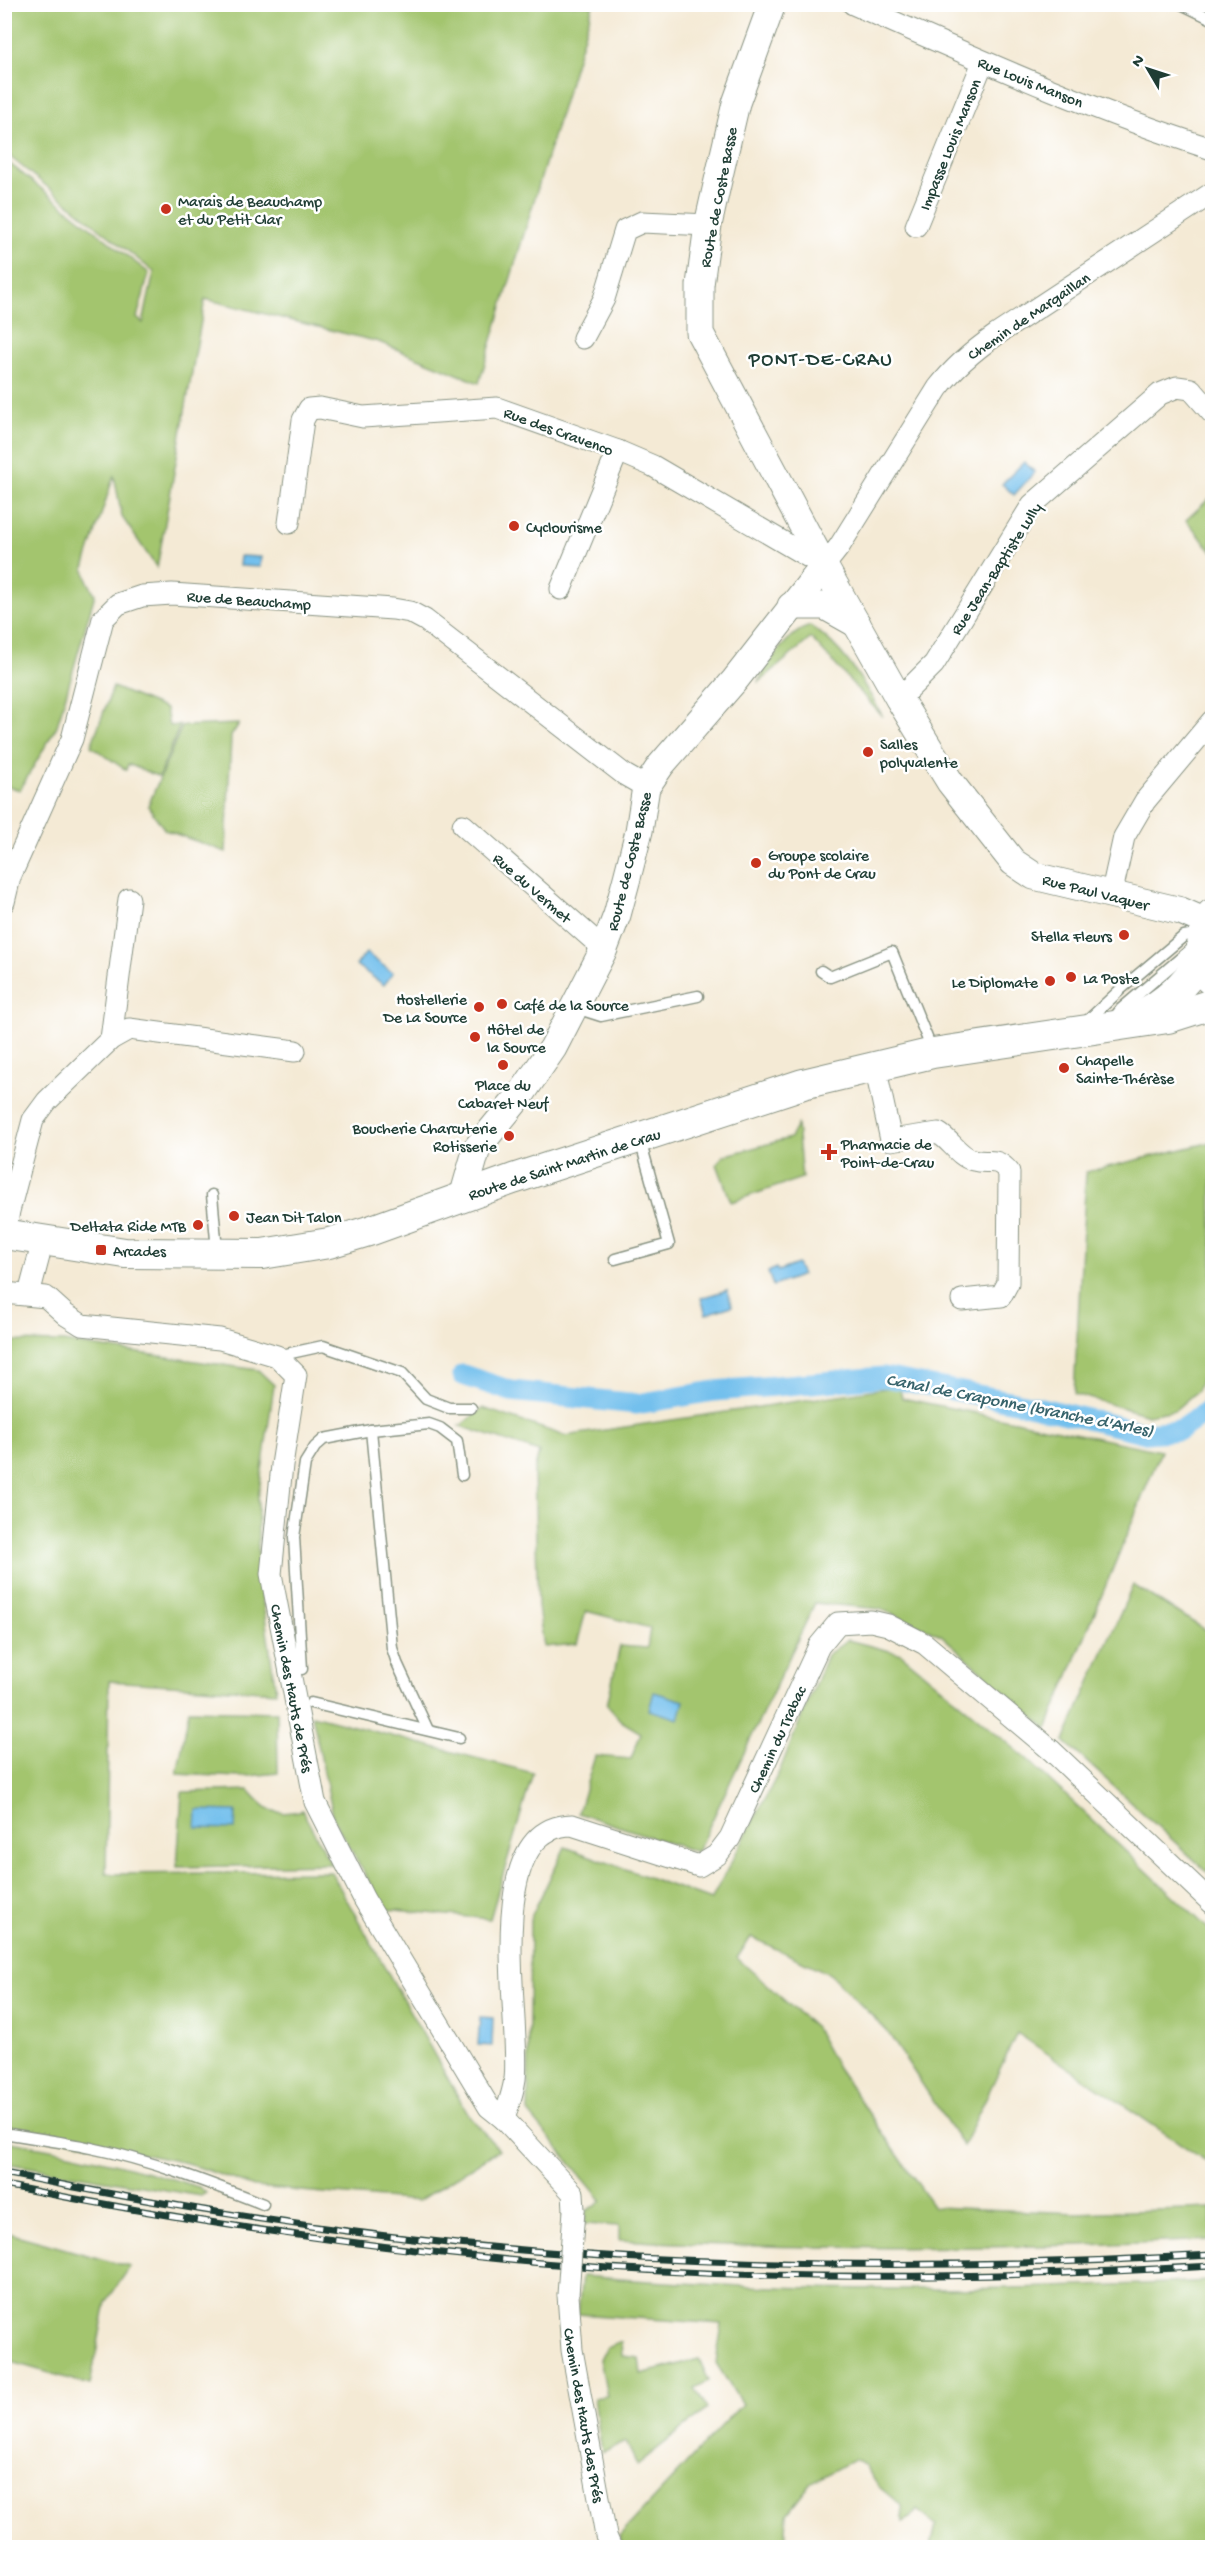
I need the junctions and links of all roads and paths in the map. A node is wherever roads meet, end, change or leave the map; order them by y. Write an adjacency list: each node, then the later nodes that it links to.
1 (772, 4): 8 (street, Route de Coste Basse)
2 (853, 4): 5 (street, Rue Louis Manson)
3 (1181, 4): 4 (lane)
4 (1212, 19)
5 (983, 62): 6 (street, Rue Louis Manson); 9 (street, Impasse Louis Manson)
6 (1212, 149)
7 (1212, 193): 14 (street, Chemin de Margaillan)
8 (708, 225): 10 (street); 14 (street, Route de Coste Basse)
9 (916, 226)
10 (583, 338)
11 (1212, 413): 18 (street, Rue Jean-Baptiste Lully)
12 (618, 451): 13 (street, Rue des Cravenco); 14 (street, Rue des Cravenco); 15 (street)
13 (289, 523)
14 (824, 566): 16 (street, Route de Coste Basse); 17 (street, Rue Paul Vaquer)
15 (561, 589)
16 (791, 606): 17 (street); 20 (street, Route de Coste Basse)
17 (859, 625): 18 (street, Rue Paul Vaquer)
18 (900, 699): 22 (street, Rue Paul Vaquer)
19 (1212, 721): 22 (street)
20 (646, 787): 24 (street, Rue de Beauchamp); 26 (street, Route de Coste Basse)
21 (462, 825): 26 (street, Rue du Vermet)
22 (1111, 896): 25 (street, Rue Paul Vaquer)
23 (129, 899): 33 (street)
24 (4, 902)
25 (1206, 943): 31 (main road, Route de Saint Martin de Crau); 32 (lane)
26 (604, 949): 30 (street, Route de Coste Basse)
27 (821, 971): 35 (lane)
28 (699, 996): 30 (lane)
29 (1212, 1004): 31 (main road, Route de Saint Martin de Crau)
30 (576, 1008): 39 (street, Route de Coste Basse)
31 (1113, 1026): 32 (main road, Route de Saint Martin de Crau)
32 (1076, 1031): 35 (main road, Route de Saint Martin de Crau)
33 (111, 1039): 34 (street); 40 (street)
34 (295, 1051)
35 (933, 1053): 36 (main road, Route de Saint Martin de Crau)
36 (875, 1066): 37 (main road, Route de Saint Martin de Crau); 47 (street)
37 (639, 1138): 39 (main road, Route de Saint Martin de Crau); 44 (lane)
38 (212, 1195): 43 (lane)
39 (463, 1197): 43 (main road, Route de Saint Martin de Crau)
40 (5, 1234): 41 (street); 42 (main road, Route de Saint Martin de Crau)
41 (4, 1240)
42 (43, 1241): 43 (main road, Route de Saint Martin de Crau); 46 (street)
43 (217, 1254)
44 (615, 1259)
45 (4, 1293): 46 (street)
46 (28, 1294): 48 (street)
47 (962, 1300)
48 (277, 1356): 49 (lane); 53 (street, Chemin des Hauts de Prés)
49 (471, 1408)
50 (371, 1430): 51 (lane); 52 (lane); 54 (lane)
51 (462, 1475)
52 (302, 1669)
53 (304, 1700): 54 (lane); 57 (street, Chemin des Hauts de Prés)
54 (428, 1730): 55 (lane)
55 (459, 1738)
56 (1212, 1904): 57 (street, Chemin du Trabac)
57 (504, 2119): 60 (street, Chemin des Hauts de Prés)
58 (4, 2133): 59 (lane)
59 (262, 2204)
60 (574, 2210): 61 (street, Chemin des Hauts des Prés, bridge)
61 (611, 2547)

